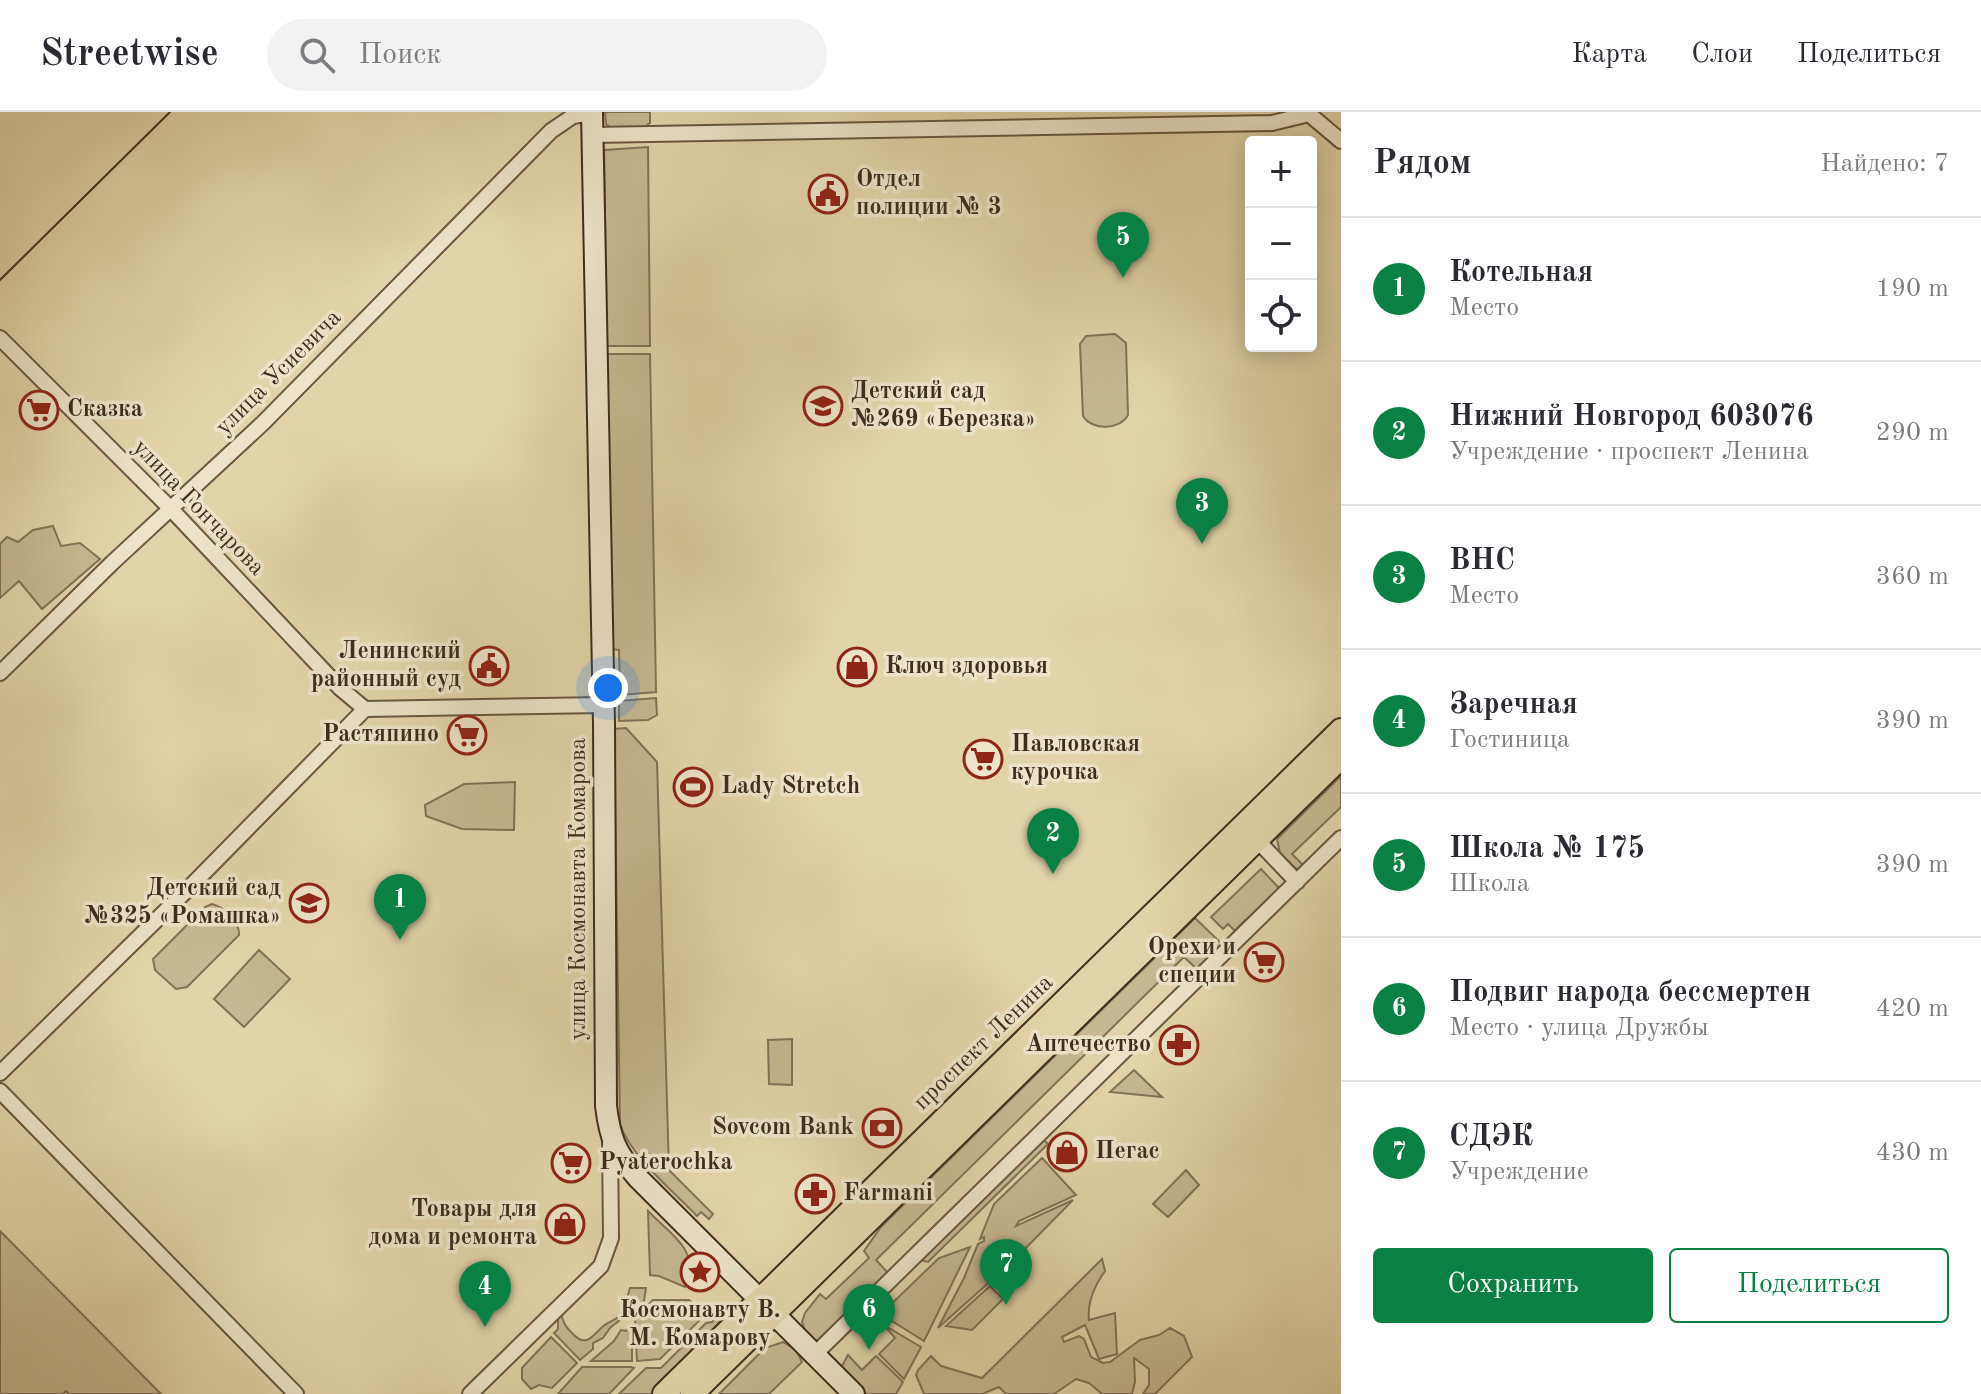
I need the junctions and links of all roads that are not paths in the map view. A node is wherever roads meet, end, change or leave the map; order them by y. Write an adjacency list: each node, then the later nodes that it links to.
1 (592, 113): 4 (street, улица Космонавта Комарова); 7 (street, улица Усиевича)
2 (1310, 113): 3 (street); 5 (street)
3 (1112, 118): 4 (street)
4 (593, 135): 9 (street, улица Космонавта Комарова)
5 (1341, 141)
6 (0, 338): 7 (street, улица Гончарова)
7 (170, 508): 8 (street, улица Усиевича); 10 (street, улица Гончарова)
8 (0, 673)
9 (604, 705): 10 (street); 18 (street, улица Космонавта Комарова)
10 (365, 709): 16 (street)
11 (1341, 730): 19 (main road, проспект Ленина)
12 (1341, 757): 14 (main road, проспект Ленина)
13 (1341, 838): 15 (street)
14 (1257, 840): 15 (street); 19 (main road, проспект Ленина)
15 (1297, 882): 20 (street)
16 (0, 1073)
17 (0, 1091): 21 (street)
18 (609, 1135): 19 (street, улица Космонавта Комарова); 22 (street)
19 (767, 1306): 20 (street, улица Космонавта Комарова); 23 (main road, проспект Ленина); 24 (main road, проспект Ленина)
20 (815, 1354): 25 (street, улица Космонавта Комарова)
21 (296, 1394)
22 (470, 1394)
23 (664, 1394)
24 (692, 1394)
25 (854, 1394)

